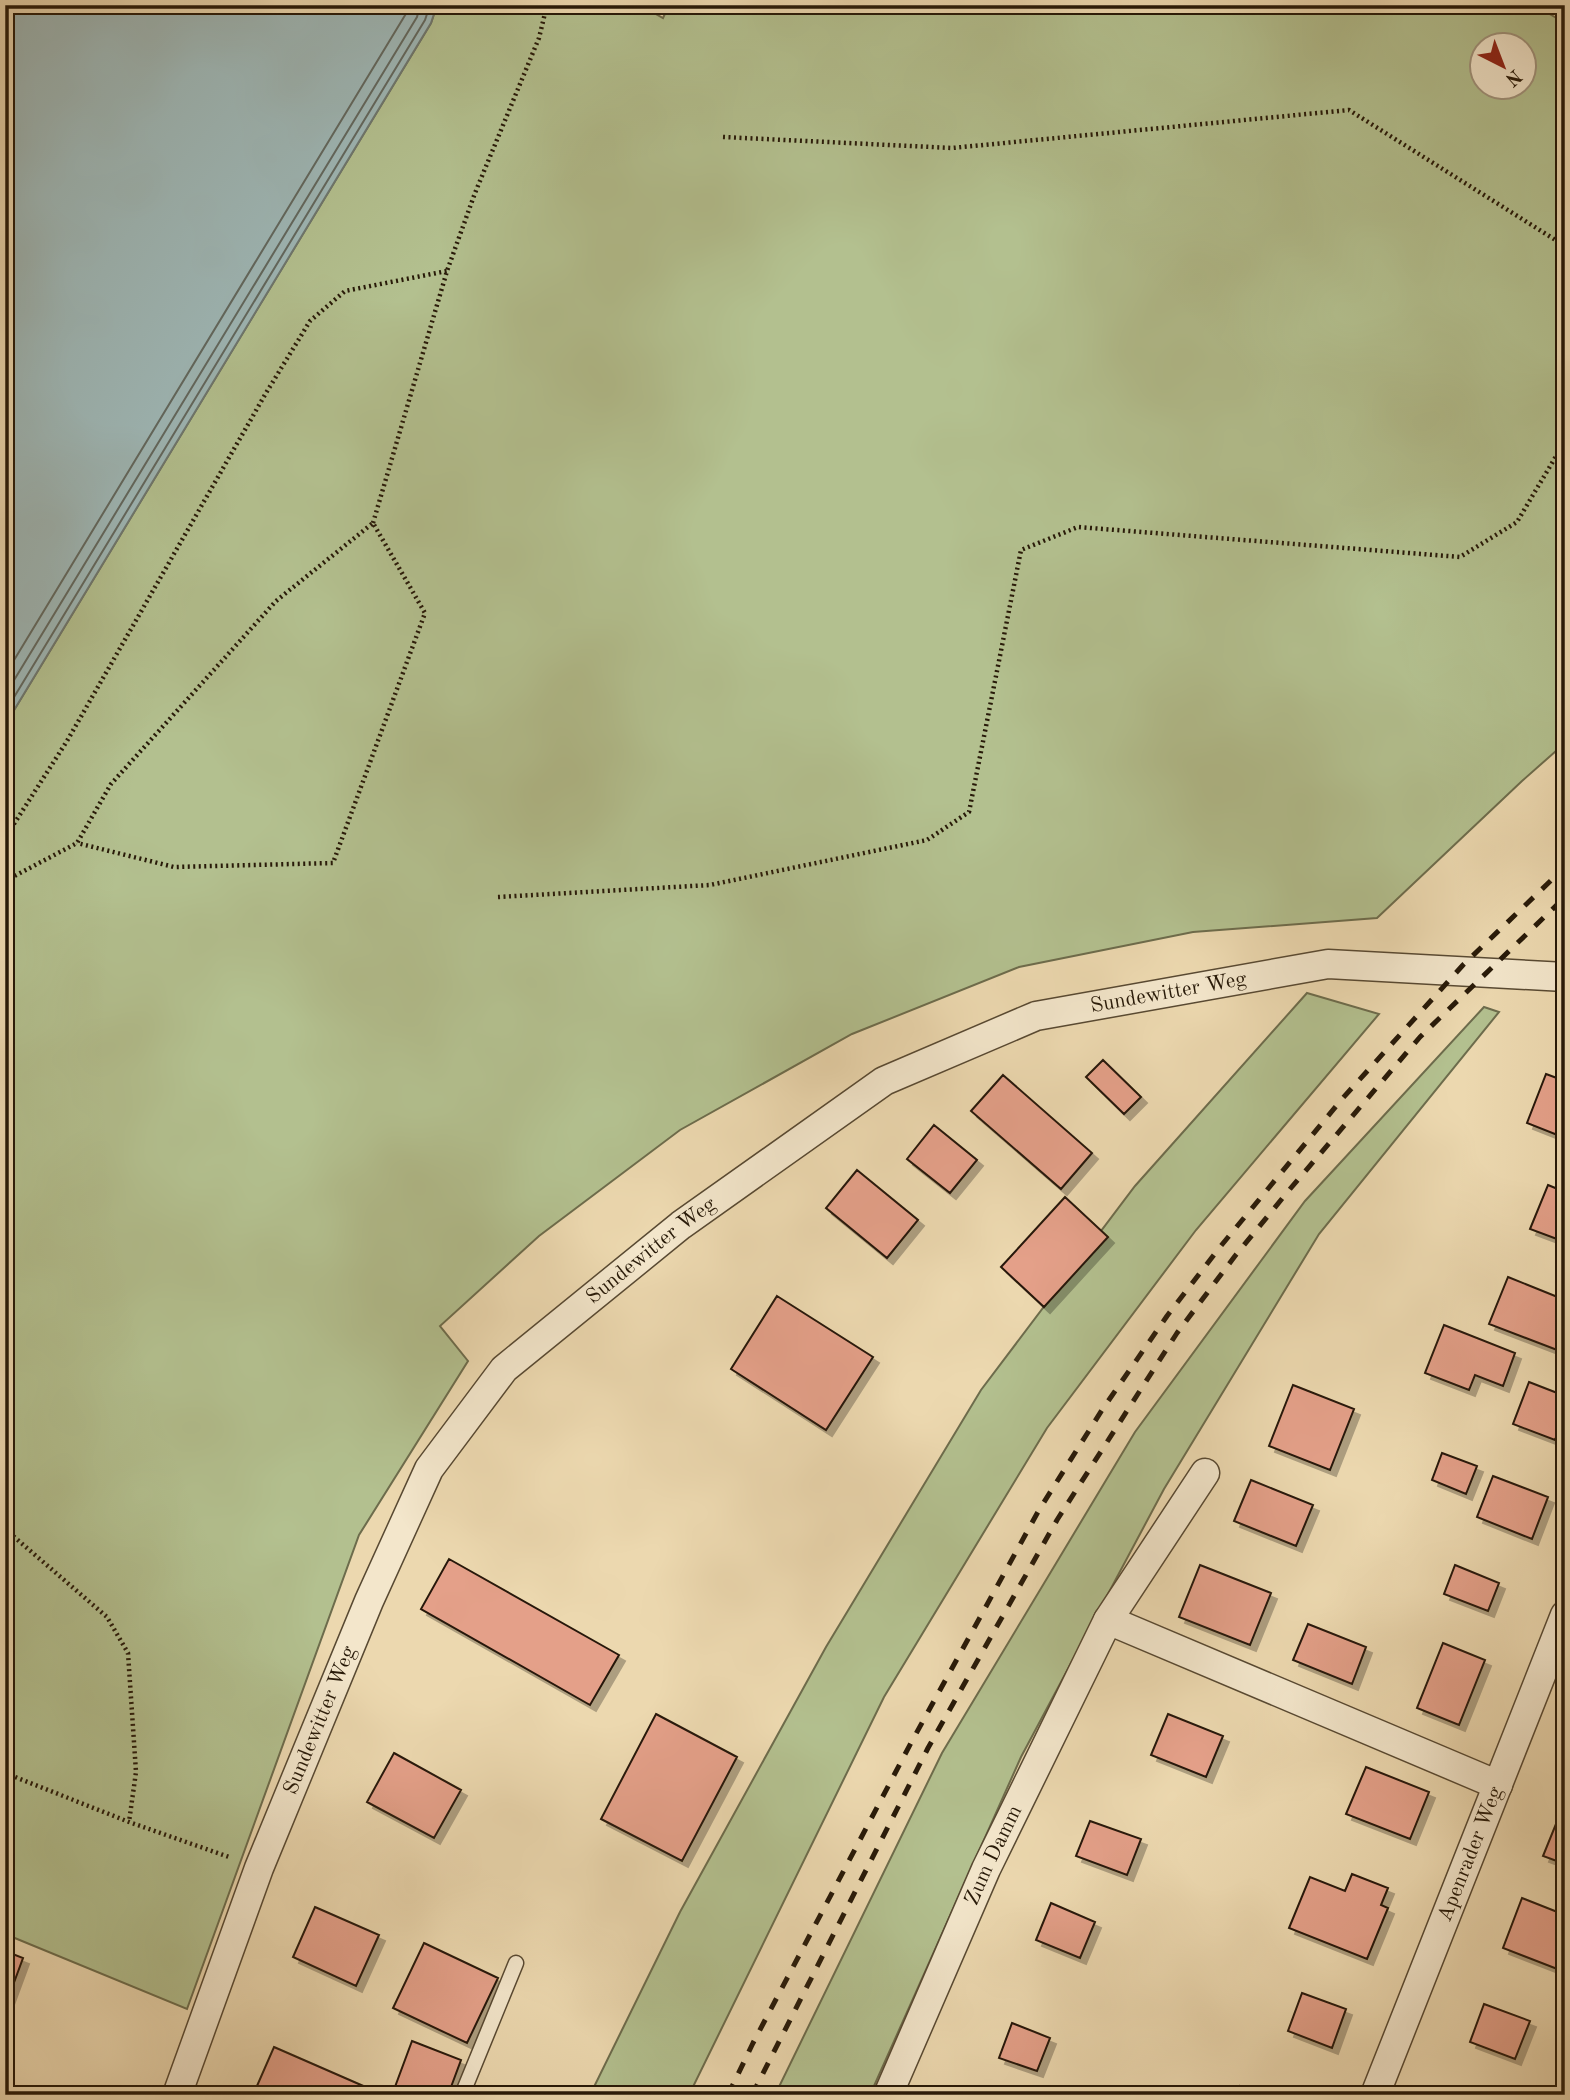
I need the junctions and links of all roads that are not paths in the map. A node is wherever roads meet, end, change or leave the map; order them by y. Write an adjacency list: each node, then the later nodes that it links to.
1 (1565, 977): 7 (street, Sundewitter Weg)
2 (1205, 1473): 4 (street, Zum Damm)
3 (1565, 1615): 5 (street, Apenrader Weg)
4 (1108, 1620): 5 (street); 9 (street, Zum Damm)
5 (1498, 1785): 10 (street, Apenrader Weg)
6 (516, 1963): 8 (lane)
7 (177, 2095)
8 (463, 2095)
9 (888, 2095)
10 (1375, 2095)

